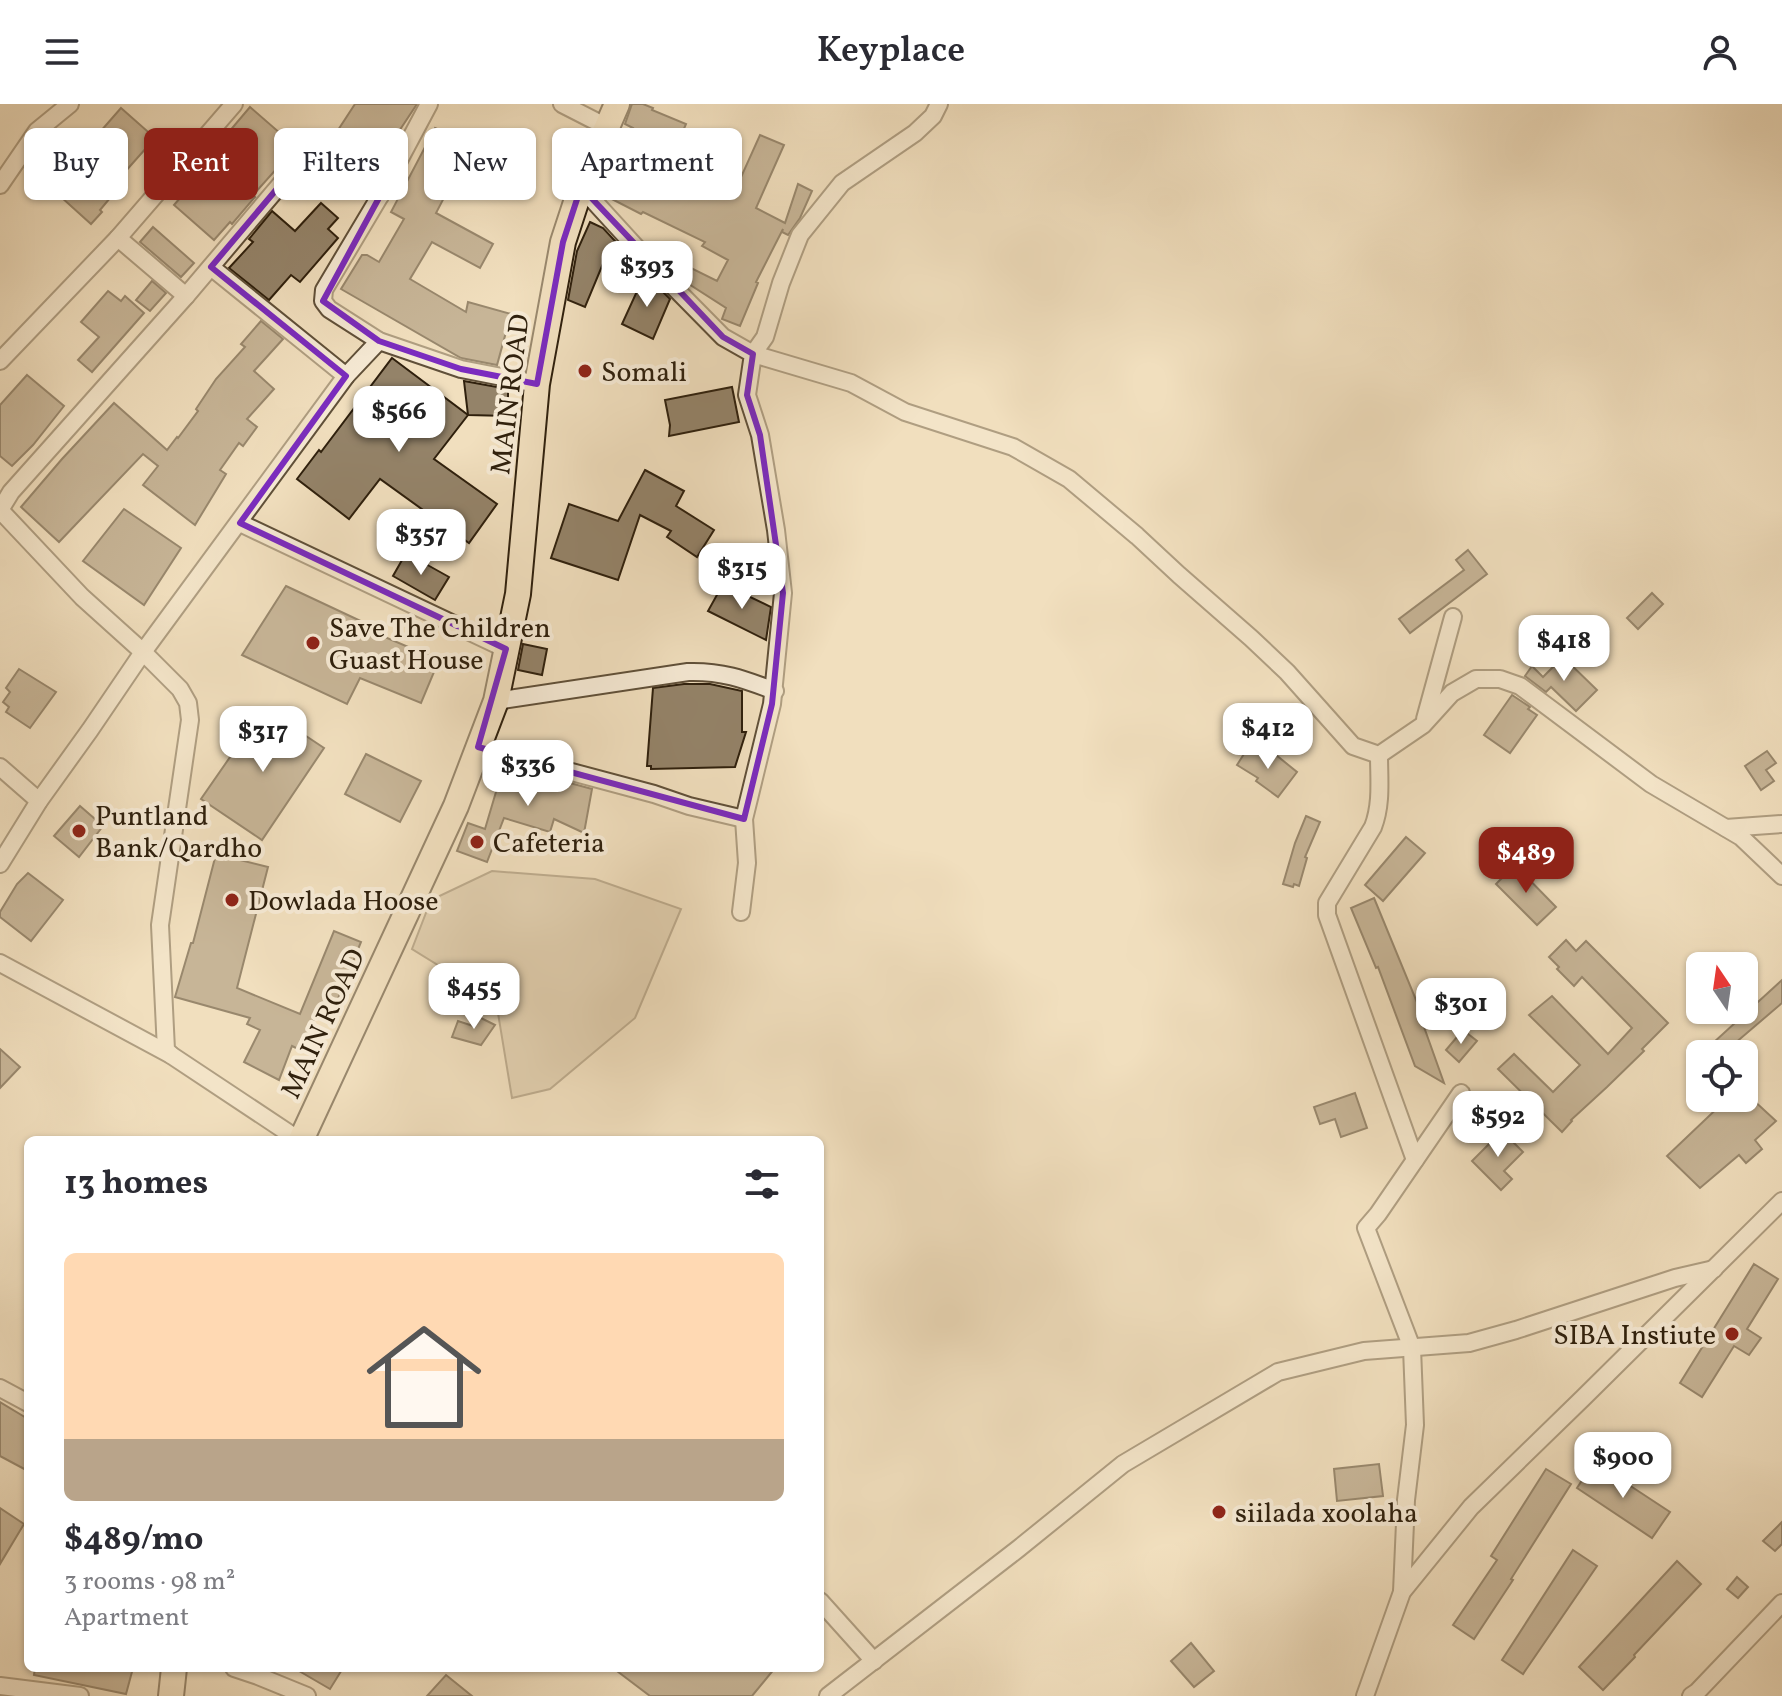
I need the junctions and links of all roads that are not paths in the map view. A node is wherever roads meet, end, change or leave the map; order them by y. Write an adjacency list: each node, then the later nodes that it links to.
1 (70, 104): 9 (street)
2 (234, 104): 14 (street)
3 (429, 104): 8 (street)
4 (562, 104): 7 (street)
5 (617, 104): 7 (main road, MAIN ROAD)
6 (935, 105): 18 (street)
7 (607, 127)
8 (408, 143)
9 (0, 185)
10 (274, 192): 15 (street)
11 (378, 200): 17 (street)
12 (577, 200): 21 (main road, MAIN ROAD)
13 (593, 200): 18 (street)
14 (118, 238): 16 (street); 19 (street)
15 (211, 267): 16 (street); 20 (street)
16 (186, 296): 22 (street)
17 (379, 341): 20 (street); 21 (street)
18 (753, 354): 27 (street); 31 (street)
19 (0, 361)
20 (346, 376): 23 (street)
21 (537, 384): 25 (main road, MAIN ROAD)
22 (5, 487): 26 (street)
23 (240, 523): 25 (street); 26 (street)
24 (1453, 617): 29 (street)
25 (506, 649): 28 (main road, MAIN ROAD)
26 (143, 652): 33 (street); 41 (street)
27 (775, 691): 28 (street); 34 (street)
28 (496, 701): 30 (main road, MAIN ROAD)
29 (1423, 725): 31 (street); 36 (street)
30 (478, 747): 34 (street); 44 (main road, MAIN ROAD)
31 (1379, 755): 45 (street)
32 (0, 767): 33 (street)
33 (39, 801): 37 (street)
34 (744, 819): 39 (street)
35 (1782, 824): 36 (street)
36 (1726, 828): 38 (street)
37 (0, 864)
38 (1782, 876)
39 (741, 912)
40 (0, 963): 41 (street)
41 (171, 1055): 43 (street)
42 (1461, 1093): 45 (street)
43 (294, 1136)
44 (302, 1136)
45 (1415, 1160): 48 (street)
46 (1782, 1201): 47 (street)
47 (1714, 1269): 48 (street); 51 (street)
48 (1412, 1348): 51 (street); 54 (street)
49 (0, 1388): 50 (street)
50 (24, 1401)
51 (1402, 1592): 62 (street)
52 (1782, 1603): 63 (street)
53 (824, 1605): 54 (street)
54 (874, 1661): 61 (street)
55 (174, 1672): 59 (main road)
56 (246, 1672): 60 (street)
57 (0, 1686): 58 (street)
58 (80, 1696)
59 (171, 1696)
60 (307, 1696)
61 (828, 1696)
62 (1365, 1696)
63 (1691, 1696)

